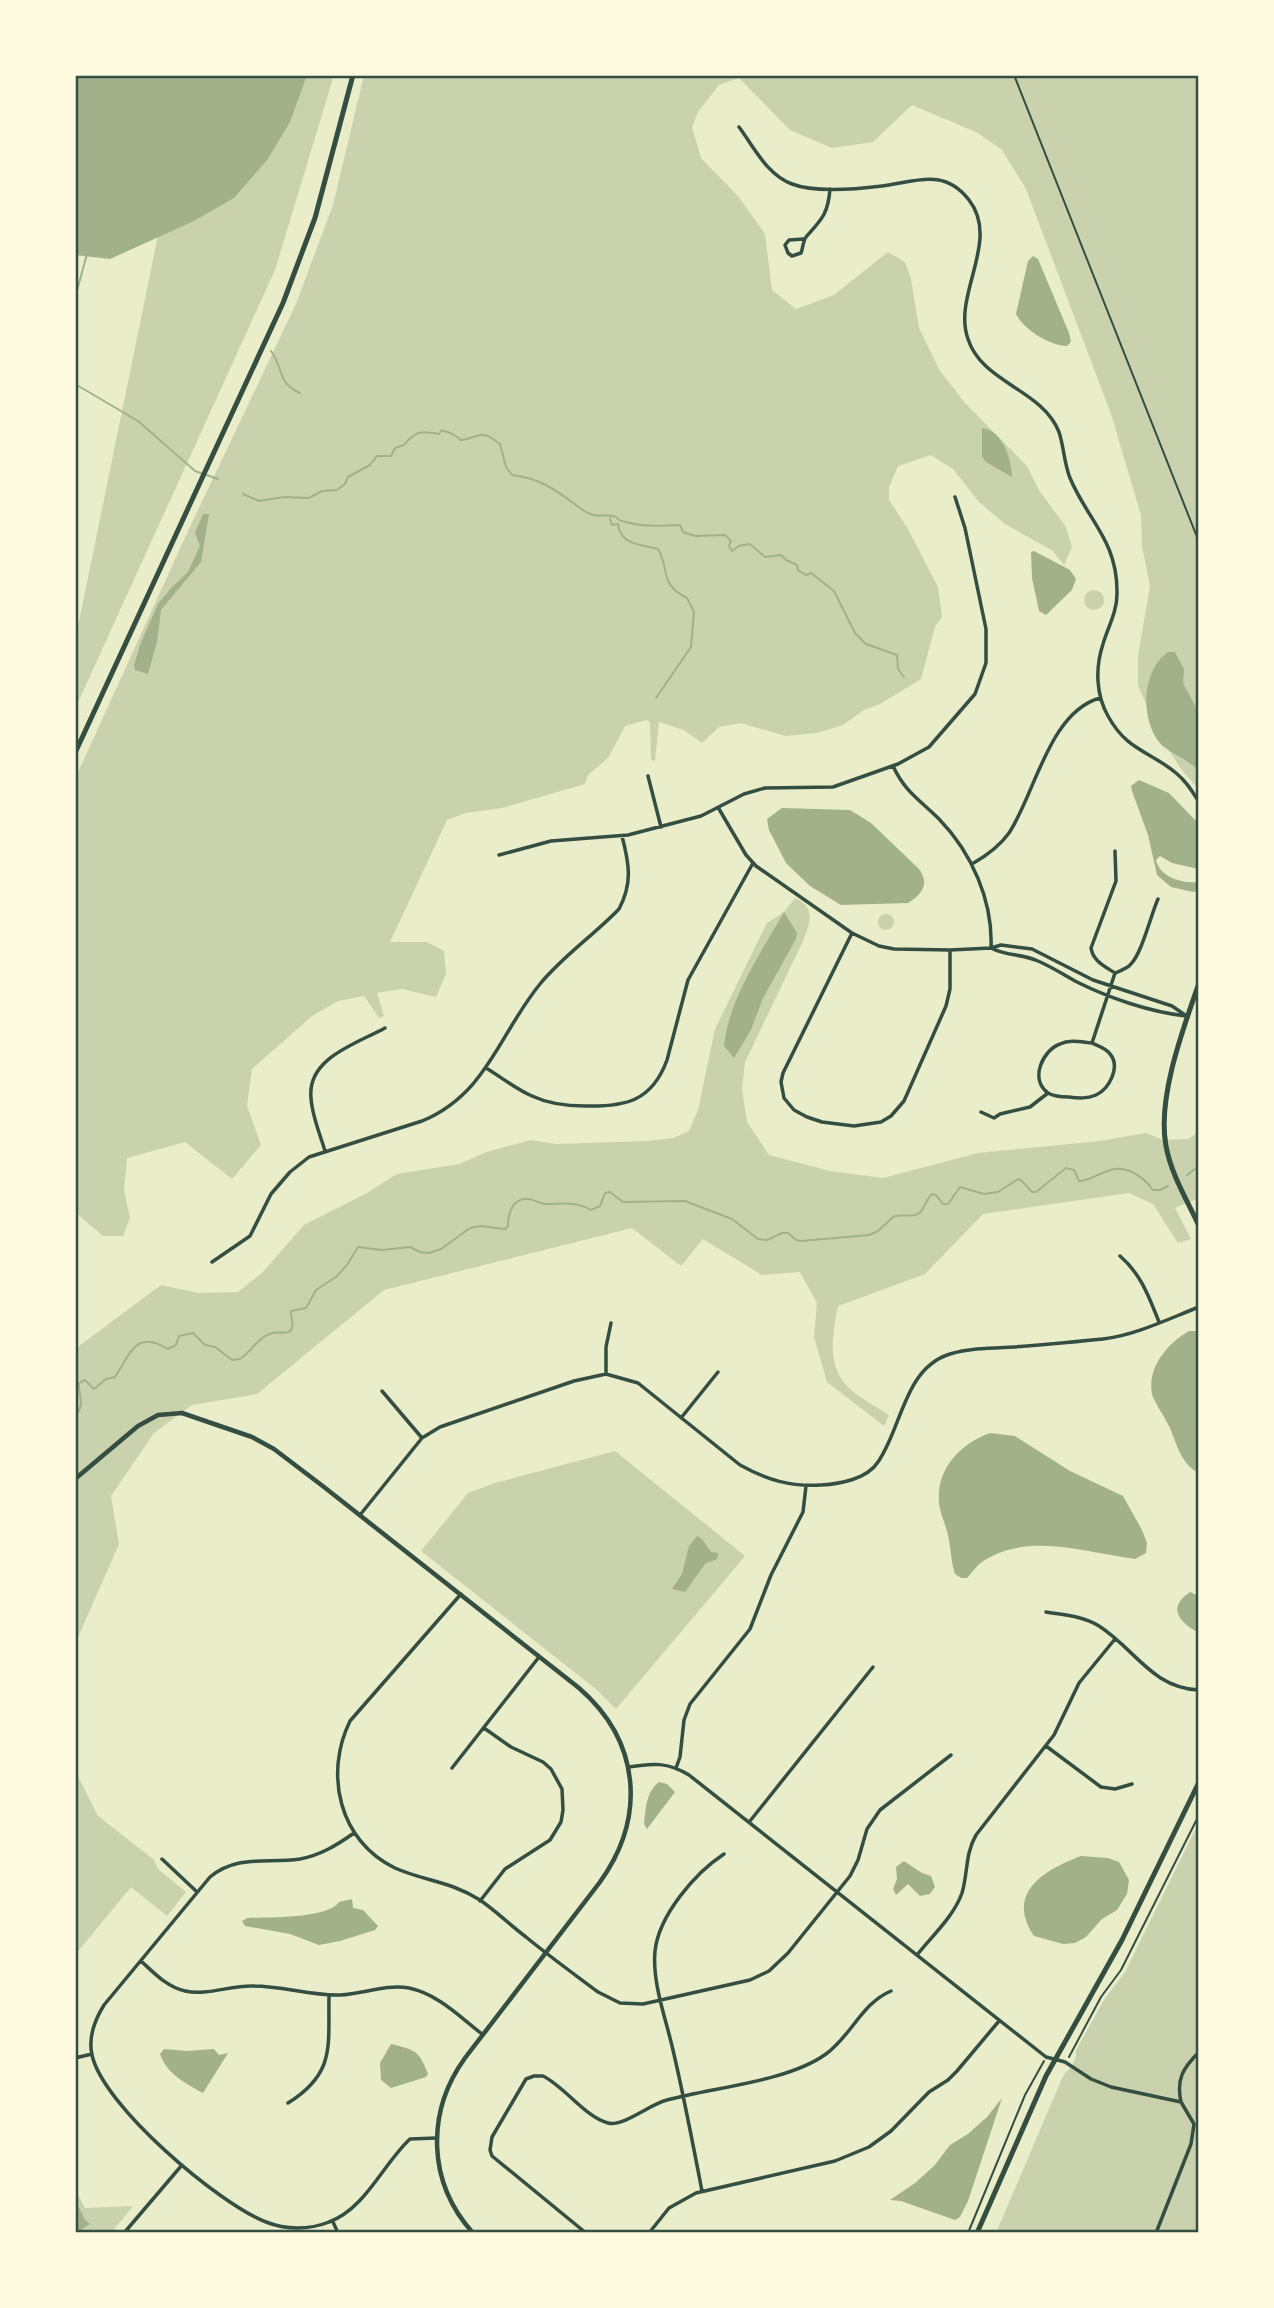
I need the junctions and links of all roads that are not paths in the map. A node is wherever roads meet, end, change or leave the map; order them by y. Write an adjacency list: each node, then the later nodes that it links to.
1 (353, 75): 7 (main road)
2 (739, 127): 3 (street)
3 (830, 188): 4 (street); 6 (street)
4 (804, 239): 4 (street)
5 (955, 497): 8 (street)
6 (1100, 698): 10 (street); 17 (street)
7 (75, 753)
8 (893, 766): 11 (street); 17 (street)
9 (648, 776): 12 (street)
10 (1199, 802)
11 (718, 809): 12 (street); 16 (street)
12 (661, 827): 13 (street)
13 (622, 836): 15 (street); 29 (street)
14 (1115, 851): 22 (street)
15 (499, 855)
16 (753, 863): 19 (street); 29 (street)
17 (972, 864): 20 (street)
18 (1157, 899): 22 (street)
19 (852, 933): 21 (street); 21 (street)
20 (991, 948): 21 (street); 24 (street); 25 (street)
21 (950, 950)
22 (1115, 973): 24 (street)
23 (1199, 983): 26 (main road)
24 (1111, 987): 25 (street); 26 (street)
25 (1108, 995): 26 (street); 28 (street)
26 (1188, 1017): 33 (main road)
27 (385, 1028): 32 (street)
28 (1092, 1043): 30 (street); 30 (street)
29 (485, 1068): 32 (street)
30 (1048, 1093): 31 (street)
31 (981, 1112)
32 (325, 1151): 35 (street)
33 (1199, 1226)
34 (1120, 1256): 38 (street)
35 (212, 1262)
36 (1199, 1307): 38 (street)
37 (611, 1323): 40 (street)
38 (1159, 1323): 45 (street)
39 (718, 1372): 42 (street)
40 (606, 1374): 42 (street); 43 (street)
41 (382, 1391): 43 (street)
42 (681, 1418): 45 (street)
43 (422, 1438): 46 (street)
44 (75, 1479): 46 (street)
45 (806, 1486): 58 (street)
46 (360, 1515): 47 (street)
47 (461, 1594): 50 (street); 62 (street)
48 (1046, 1612): 49 (street)
49 (1115, 1639): 52 (street); 54 (street)
50 (540, 1656): 53 (street); 56 (street)
51 (873, 1667): 61 (street)
52 (1199, 1690)
53 (484, 1728): 57 (street); 67 (street)
54 (1046, 1746): 60 (street); 69 (street)
55 (951, 1755): 66 (street)
56 (629, 1766): 58 (street); 68 (street)
57 (452, 1768)
58 (676, 1768): 61 (street)
59 (1199, 1782): 79 (main road)
60 (1132, 1784)
61 (749, 1821): 66 (street)
62 (354, 1832): 65 (street); 67 (street)
63 (724, 1854): 73 (street)
64 (162, 1859): 65 (street)
65 (197, 1891): 70 (street)
66 (837, 1892): 69 (street); 73 (street)
67 (480, 1900): 68 (street)
68 (545, 1952): 73 (street); 75 (street)
69 (917, 1955): 74 (street)
70 (141, 1961): 72 (street); 77 (street)
71 (891, 1991): 80 (street)
72 (329, 1995): 75 (street); 82 (street)
73 (662, 2001): 80 (street)
74 (999, 2021): 79 (street); 85 (street)
75 (482, 2034): 83 (street)
76 (1199, 2052): 81 (street)
77 (92, 2054): 78 (street); 84 (street)
78 (75, 2058)
79 (1054, 2059): 81 (street); 92 (main road)
80 (684, 2096): 85 (street); 90 (street)
81 (1181, 2102): 93 (street)
82 (288, 2103)
83 (436, 2138): 86 (street); 89 (street)
84 (182, 2165): 86 (street); 87 (street)
85 (702, 2191): 91 (street)
86 (333, 2221): 88 (street)
87 (124, 2233)
88 (338, 2233)
89 (473, 2233)
90 (586, 2233)
91 (649, 2233)
92 (977, 2233)
93 (1156, 2233)

